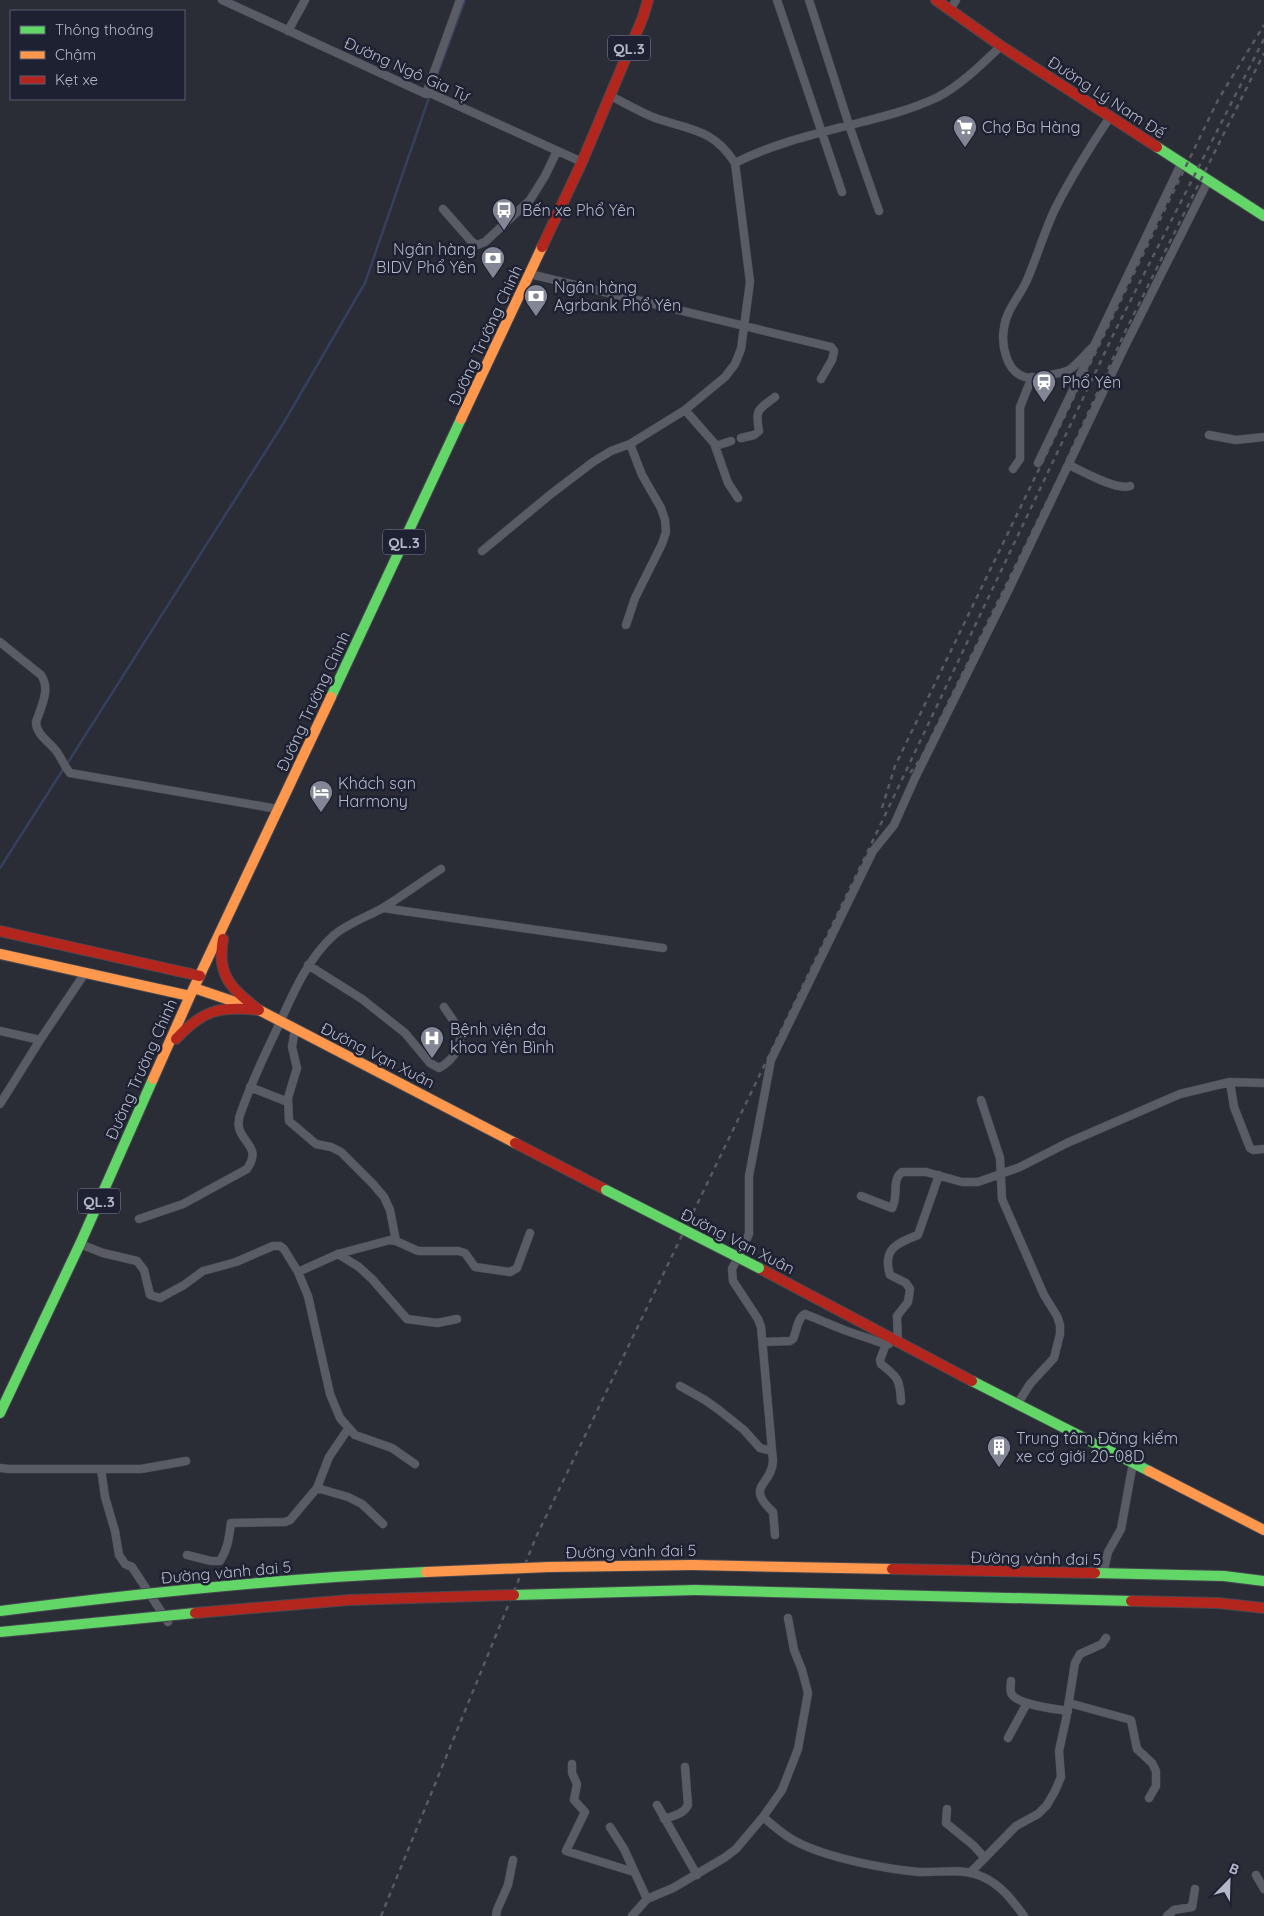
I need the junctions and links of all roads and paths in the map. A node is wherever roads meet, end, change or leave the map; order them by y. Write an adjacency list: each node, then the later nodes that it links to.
1 (222, 0): 10 (street, Đường Ngô Gia Tự)
2 (305, 0): 10 (street)
3 (460, 0): 12 (street)
4 (648, 0): 13 (main road, Đường Trường Chinh / QL.3)
5 (777, 0): 16 (street)
6 (809, 0): 15 (street)
7 (936, 0): 9 (main road, Đường Lý Nam Đế)
8 (956, 0): 9 (street)
9 (950, 10): 11 (main road, Đường Lý Nam Đế)
10 (288, 31): 12 (street, Đường Ngô Gia Tự)
11 (1001, 46): 14 (main road, Đường Lý Nam Đế); 15 (street)
12 (426, 94): 17 (street, Đường Ngô Gia Tự)
13 (609, 95): 18 (main road, Đường Trường Chinh / QL.3); 19 (street)
14 (1110, 118): 20 (main road, Đường Lý Nam Đế); 29 (street)
15 (850, 125): 16 (street); 24 (street)
16 (822, 133): 19 (street); 22 (street)
17 (557, 151): 18 (street, Đường Ngô Gia Tự); 23 (street)
18 (582, 162): 26 (main road, Đường Trường Chinh / QL.3)
19 (735, 162): 27 (street)
20 (1181, 164): 21 (main road, Đường Lý Nam Đế); 28 (street)
21 (1208, 181): 25 (main road, Đường Lý Nam Đế); 40 (street)
22 (842, 192)
23 (443, 208)
24 (879, 211)
25 (1264, 216)
26 (530, 274): 27 (street); 47 (main road, Đường Trường Chinh / QL.3)
27 (745, 327): 30 (street); 32 (street)
28 (1094, 346): 29 (street); 39 (street)
29 (1032, 377): 41 (street)
30 (821, 379)
31 (775, 397): 35 (street)
32 (685, 410): 37 (street); 38 (street)
33 (1209, 435): 34 (street)
34 (1264, 437)
35 (741, 438)
36 (731, 440): 38 (street)
37 (630, 444): 44 (street); 45 (street)
38 (716, 446): 43 (street)
39 (1038, 463)
40 (1069, 465): 42 (street); 82 (street)
41 (1013, 469)
42 (1130, 486)
43 (738, 498)
44 (482, 551)
45 (626, 625)
46 (0, 642): 47 (street)
47 (278, 809): 50 (main road, Đường Trường Chinh / QL.3)
48 (441, 869): 49 (street)
49 (382, 908): 52 (street); 54 (street)
50 (232, 909): 56 (main road, Đường Trường Chinh / QL.3); 59 (main road)
51 (0, 931): 56 (main road)
52 (663, 948)
53 (0, 954): 55 (main road, Đường Vạn Xuân)
54 (308, 965): 58 (street); 60 (street)
55 (85, 973): 57 (main road, Đường Vạn Xuân); 63 (street)
56 (200, 976): 57 (main road, Đường Trường Chinh / QL.3)
57 (192, 992): 59 (main road, Đường Vạn Xuân); 64 (main road, Đường Trường Chinh / QL.3)
58 (444, 1007)
59 (258, 1010): 60 (main road, Đường Vạn Xuân); 64 (main road)
60 (280, 1021): 61 (main road, Đường Vạn Xuân); 67 (street)
61 (296, 1029): 69 (street); 83 (main road, Đường Vạn Xuân, bridge)
62 (0, 1031): 63 (street)
63 (40, 1040): 70 (street)
64 (167, 1049): 78 (main road, Đường Trường Chinh / QL.3)
65 (1230, 1082): 66 (street); 71 (street); 72 (street)
66 (1264, 1083)
67 (250, 1087): 69 (street); 75 (street)
68 (981, 1100): 72 (street)
69 (288, 1102): 77 (street)
70 (0, 1104)
71 (1264, 1149)
72 (1001, 1174): 73 (street); 86 (street)
73 (939, 1175): 74 (street); 83 (street)
74 (861, 1196)
75 (139, 1220)
76 (530, 1233): 77 (street)
77 (396, 1241): 79 (street)
78 (80, 1244): 80 (street); 87 (main road, Đường Trường Chinh / QL.3)
79 (338, 1254): 80 (street); 81 (street)
80 (298, 1272): 88 (street)
81 (457, 1319)
82 (763, 1342): 83 (street); 89 (street)
83 (891, 1343): 85 (street); 86 (main road, Đường Vạn Xuân)
84 (680, 1386): 89 (street)
85 (901, 1401)
86 (1018, 1404): 91 (main road, Đường Vạn Xuân)
87 (0, 1413)
88 (348, 1428): 92 (street); 95 (street)
89 (772, 1451): 98 (street)
90 (186, 1461): 94 (street)
91 (1133, 1463): 97 (main road, Đường Vạn Xuân); 100 (street)
92 (415, 1464)
93 (0, 1468): 94 (street)
94 (101, 1469): 105 (street)
95 (317, 1488): 96 (street); 99 (street)
96 (383, 1524)
97 (1264, 1530)
98 (775, 1536)
99 (187, 1555)
100 (1104, 1570)
101 (1264, 1581): 103 (main road, Đường vành đai 5, bridge)
102 (1264, 1608): 106 (main road, bridge)
103 (0, 1611)
104 (788, 1618): 118 (street)
105 (168, 1622)
106 (0, 1632)
107 (1106, 1638): 109 (street)
108 (1011, 1681): 110 (street)
109 (1069, 1702): 111 (street); 115 (street)
110 (1028, 1703): 111 (street); 112 (street)
111 (1068, 1711): 121 (street)
112 (1008, 1738)
113 (572, 1764): 123 (street)
114 (685, 1767): 119 (street)
115 (1149, 1798)
116 (657, 1805): 119 (street)
117 (947, 1809): 121 (street)
118 (763, 1817): 124 (street); 125 (street)
119 (664, 1819): 125 (street)
120 (610, 1827): 123 (street)
121 (985, 1858): 124 (street)
122 (513, 1860): 130 (street)
123 (634, 1872): 129 (street)
124 (970, 1873): 132 (street)
125 (697, 1875): 129 (street)
126 (1256, 1875): 128 (street)
127 (1195, 1889): 133 (street)
128 (1264, 1889)
129 (647, 1899): 131 (street)
130 (496, 1916)
131 (632, 1916)
132 (1024, 1916)
133 (1167, 1916)

